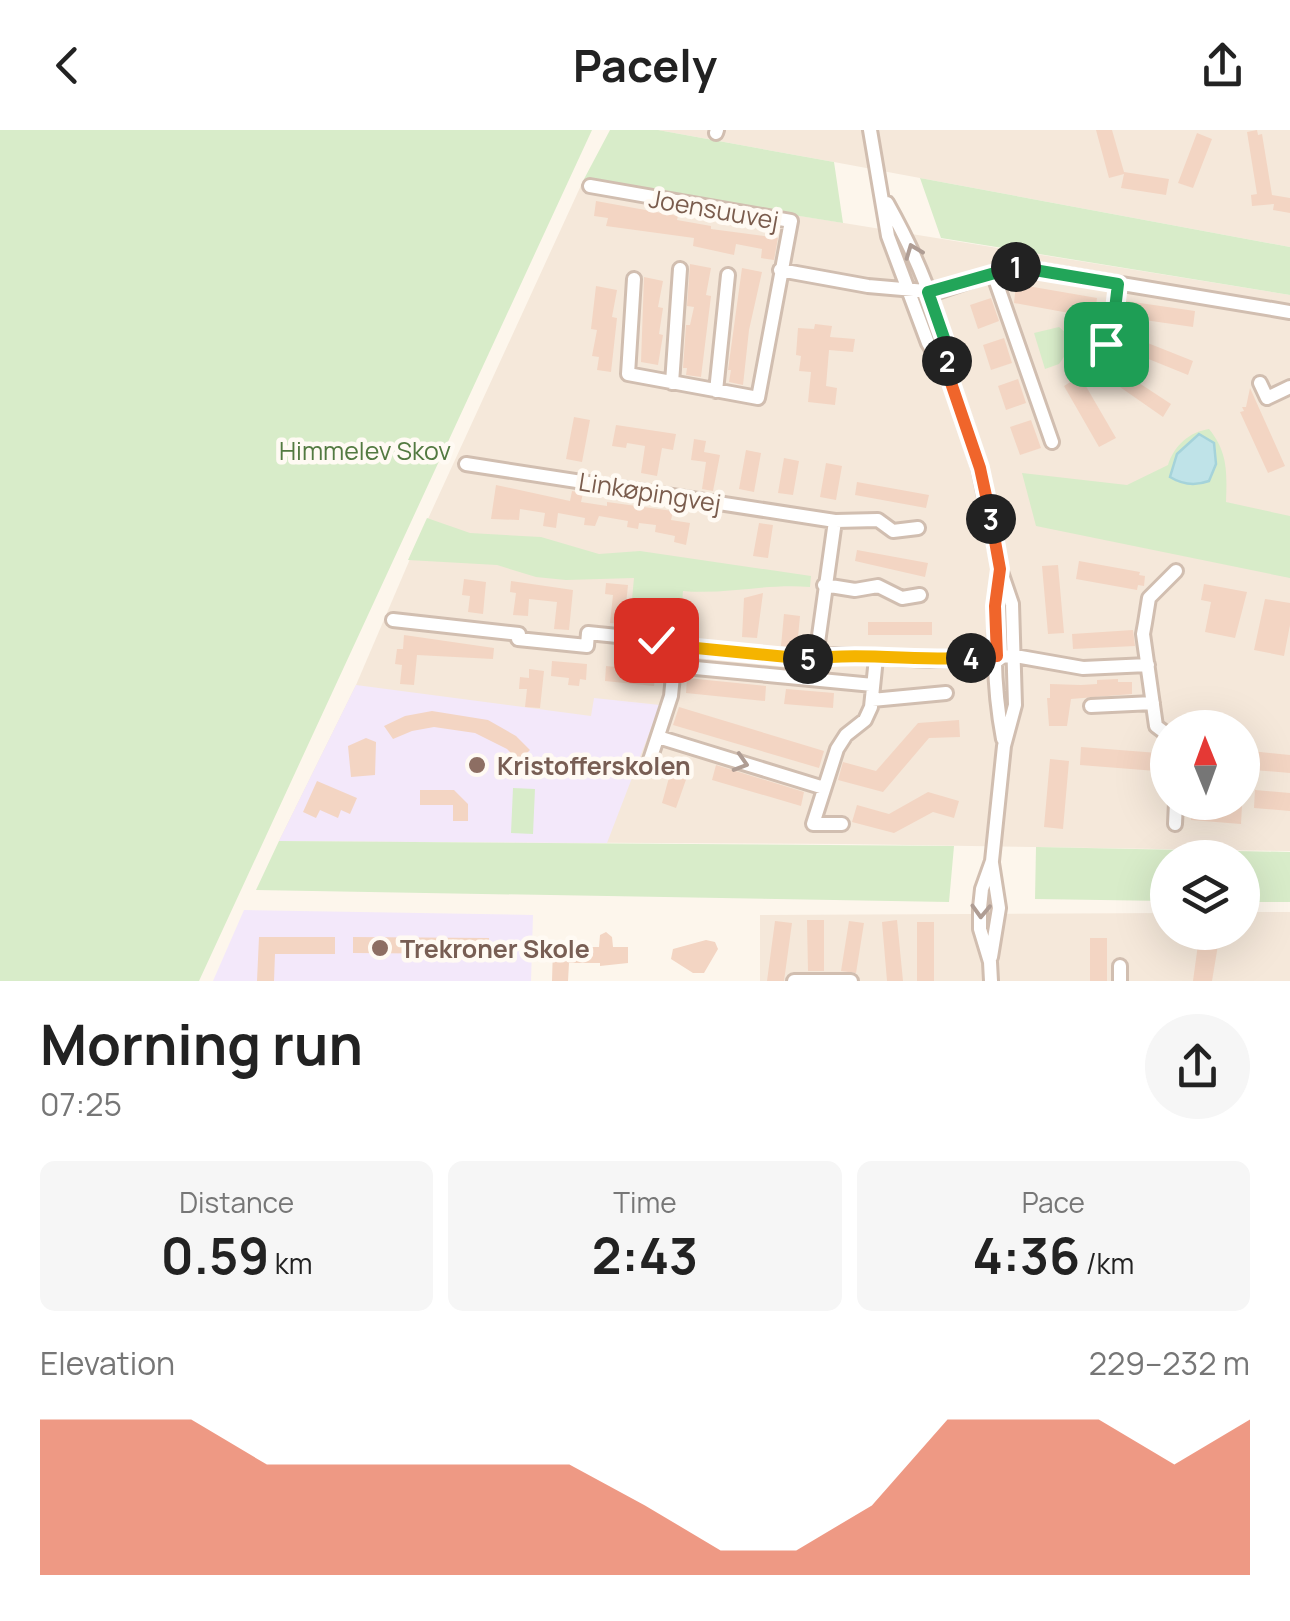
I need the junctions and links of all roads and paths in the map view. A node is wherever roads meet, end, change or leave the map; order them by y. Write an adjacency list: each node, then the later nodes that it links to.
1 (870, 130): 3 (street)
2 (590, 186): 5 (street, Joensuuvej)
3 (884, 196): 10 (street); 11 (street, one-way to 3)
4 (680, 269): 16 (street)
5 (780, 270): 10 (street, Joensuuvej); 18 (street, Joensuuvej)
6 (993, 273): 9 (street, Joensuuvej); 11 (street, Joensuuvej); 19 (street)
7 (728, 275): 18 (street)
8 (634, 278): 16 (street, Joensuuvej)
9 (1118, 284): 12 (street, Joensuuvej); 13 (street)
10 (907, 288): 11 (street, Joensuuvej); 14 (street)
11 (928, 292): 14 (street)
12 (1290, 312)
13 (1082, 366)
14 (949, 377): 23 (street)
15 (1260, 382): 17 (street)
16 (672, 383): 18 (street, Joensuuvej)
17 (1290, 387)
18 (716, 391)
19 (1052, 442)
20 (466, 464): 21 (street, Linkøpingvej)
21 (835, 521): 22 (street, Linkøpingvej); 25 (street)
22 (918, 528)
23 (1000, 569): 29 (street); 30 (street)
24 (1176, 571): 33 (street)
25 (824, 585): 26 (street); 31 (street)
26 (920, 595)
27 (393, 620): 28 (street)
28 (676, 646): 31 (street); 40 (street)
29 (997, 656): 30 (street); 32 (street); 41 (street)
30 (1015, 656): 33 (street); 41 (street)
31 (816, 658): 32 (street)
32 (876, 658): 35 (street)
33 (1148, 665): 37 (street)
34 (685, 667): 35 (street)
35 (873, 693): 36 (street); 43 (street)
36 (946, 693)
37 (1153, 702): 38 (street); 39 (street)
38 (1092, 706)
39 (1154, 710)
40 (658, 737): 42 (street); 43 (street, one-way to 43)
41 (1004, 746): 49 (street)
42 (647, 769)
43 (824, 788): 45 (street)
44 (1175, 820): 46 (street)
45 (842, 824)
46 (1175, 824)
47 (794, 981): 48 (street)
48 (851, 981)
49 (991, 981)

